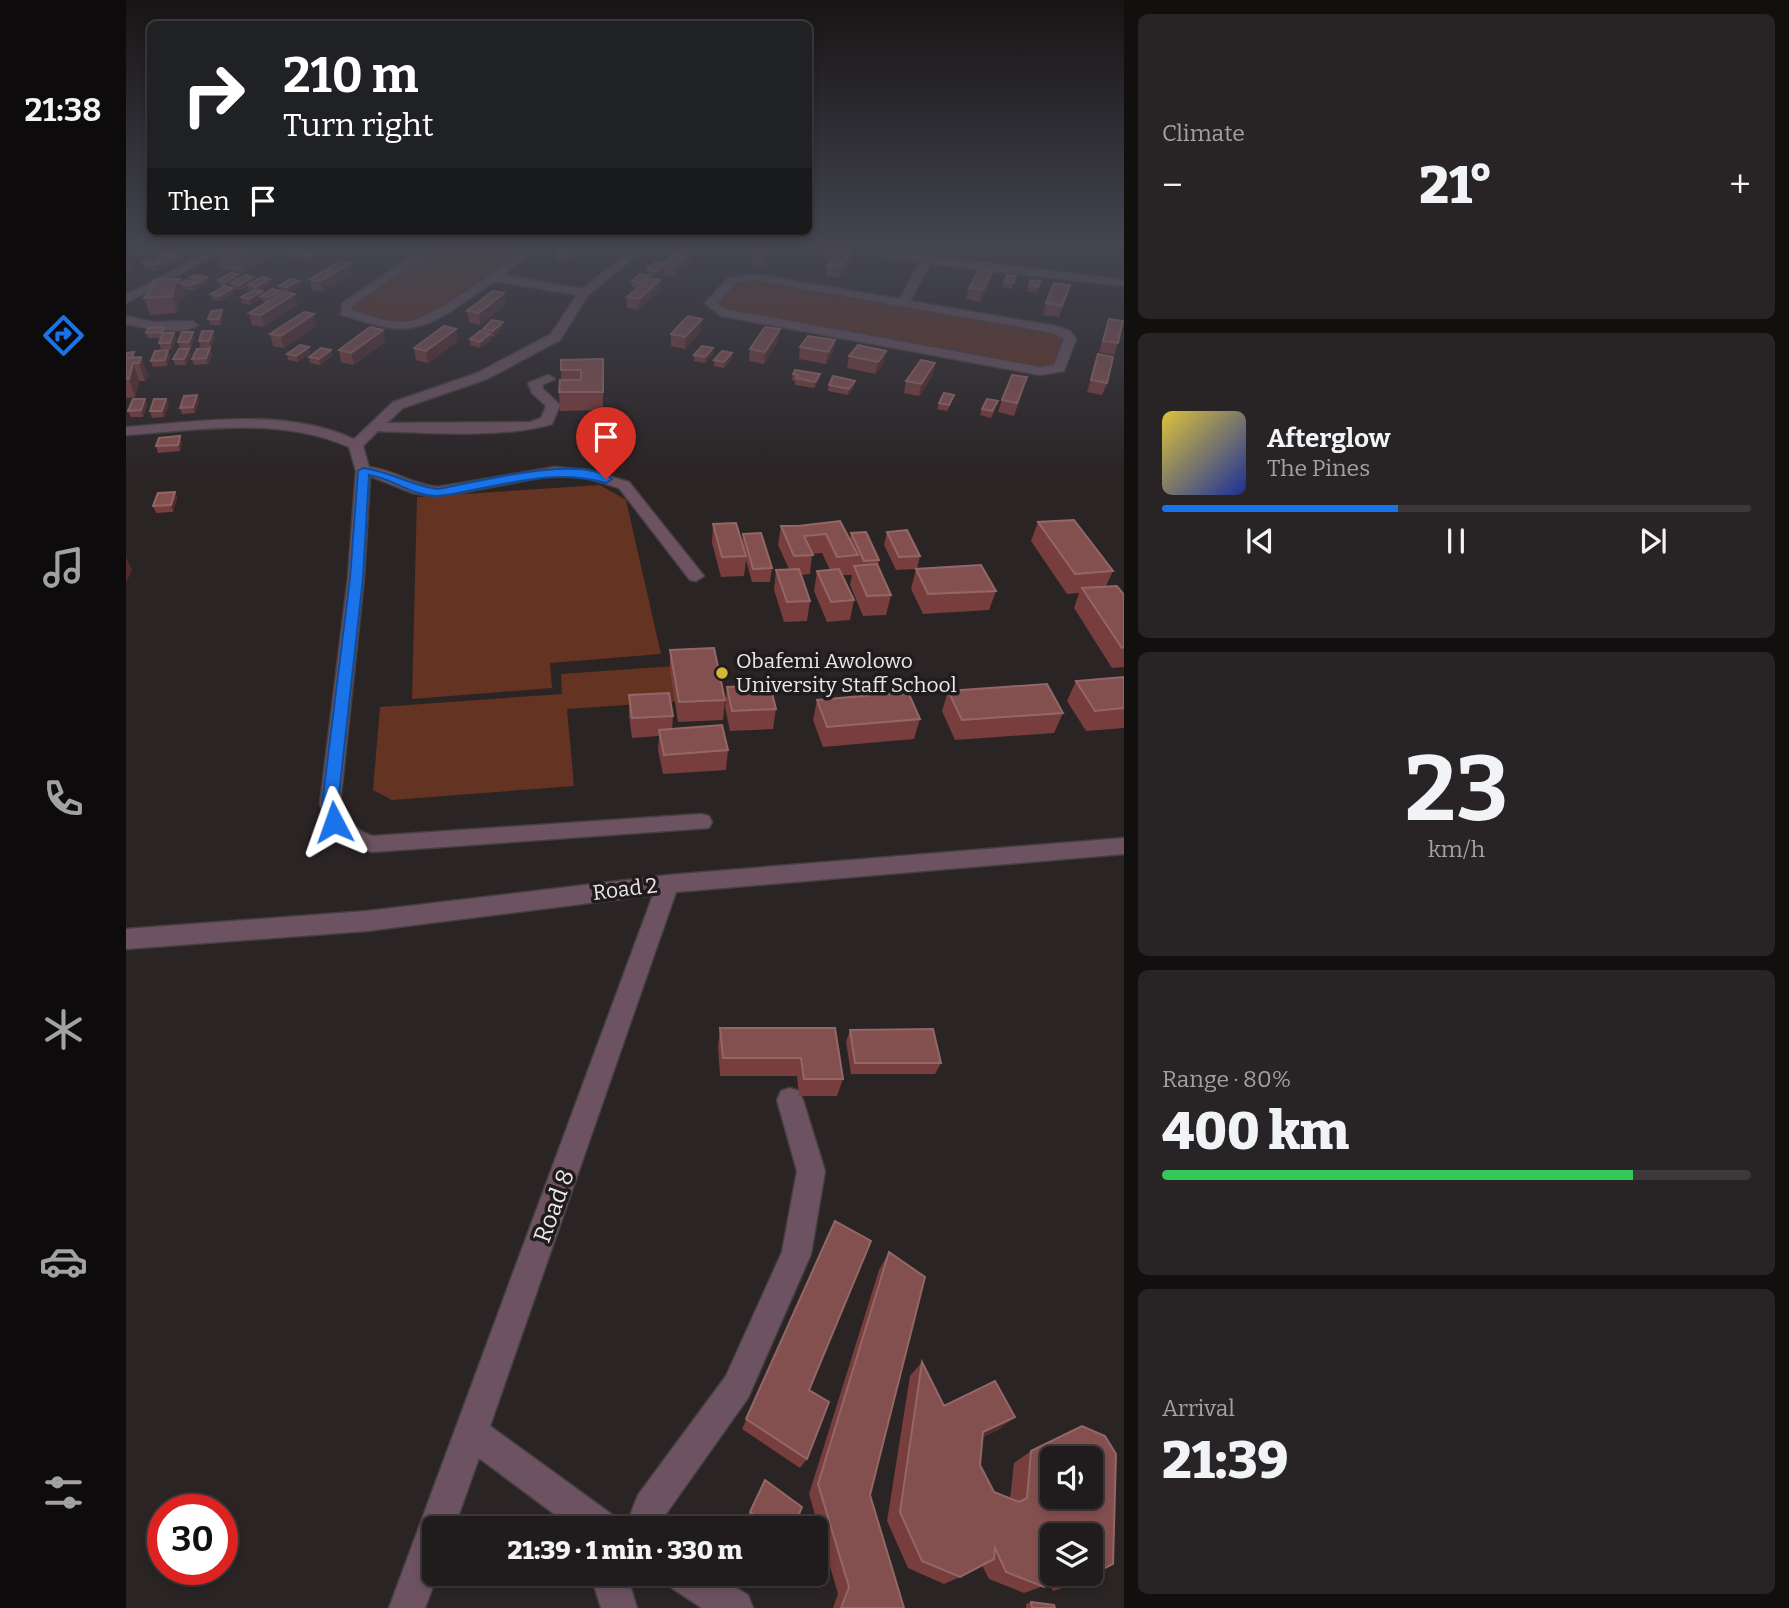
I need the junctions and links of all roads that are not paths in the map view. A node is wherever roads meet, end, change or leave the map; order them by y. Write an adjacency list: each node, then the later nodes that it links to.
1 (140, 323): 7 (street)
2 (389, 323): 3 (street)
3 (419, 323)
4 (565, 323): 9 (street)
5 (776, 323): 6 (street)
6 (1018, 323)
7 (192, 325)
8 (548, 379): 9 (street)
9 (376, 427): 11 (street)
10 (126, 431): 11 (street)
11 (356, 445): 12 (street)
12 (363, 471): 13 (street); 14 (street)
13 (696, 576)
14 (701, 822)
15 (1124, 846): 16 (street, Road 2)
16 (668, 884): 17 (street, Road 2); 19 (street, Road 8)
17 (126, 939)
18 (790, 1100): 22 (street)
19 (473, 1434): 20 (street, Road 8); 21 (street)
20 (442, 1516)
21 (586, 1516)
22 (647, 1516)
23 (422, 1568): 26 (street)
24 (612, 1586): 27 (street)
25 (700, 1586): 28 (street)
26 (407, 1608)
27 (619, 1608)
28 (735, 1608)

